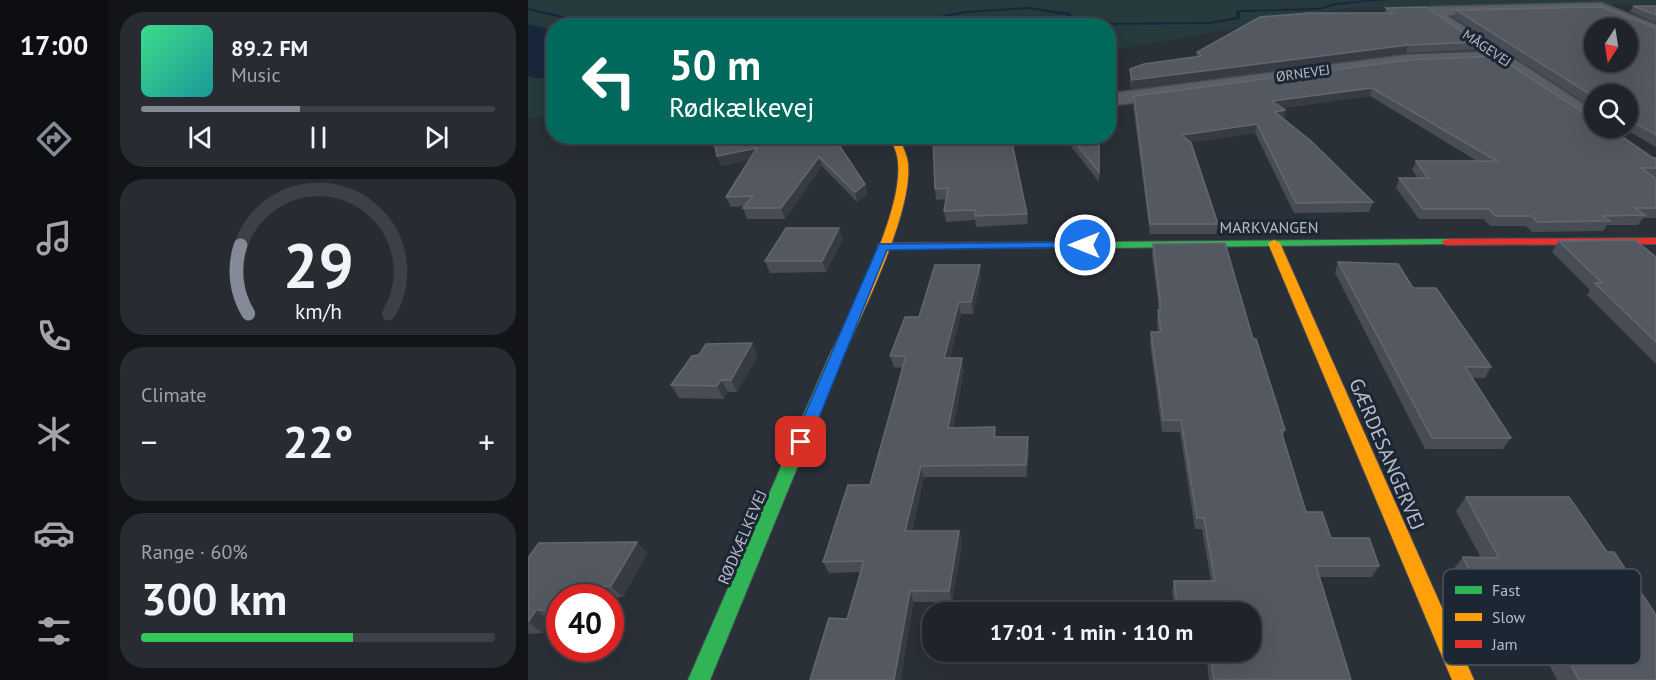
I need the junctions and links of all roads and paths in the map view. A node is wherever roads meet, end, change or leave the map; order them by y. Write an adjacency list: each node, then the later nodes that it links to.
1 (1656, 30): 2 (street, MÅGEVEJ)
2 (1498, 56): 3 (street, ØRNEVEJ); 4 (street, MÅGEVEJ)
3 (1116, 99)
4 (1584, 113)
5 (897, 144): 8 (street, RØDKÆLKEVEJ)
6 (1656, 241): 7 (street, MARKVANGEN)
7 (1274, 243): 8 (street, MARKVANGEN); 9 (street, GÆRDESANGERVEJ)
8 (883, 246): 11 (street, RØDKÆLKEVEJ)
9 (1443, 634)
10 (1457, 665): 12 (street, GÆRDESANGERVEJ)
11 (699, 680)
12 (1463, 680)

